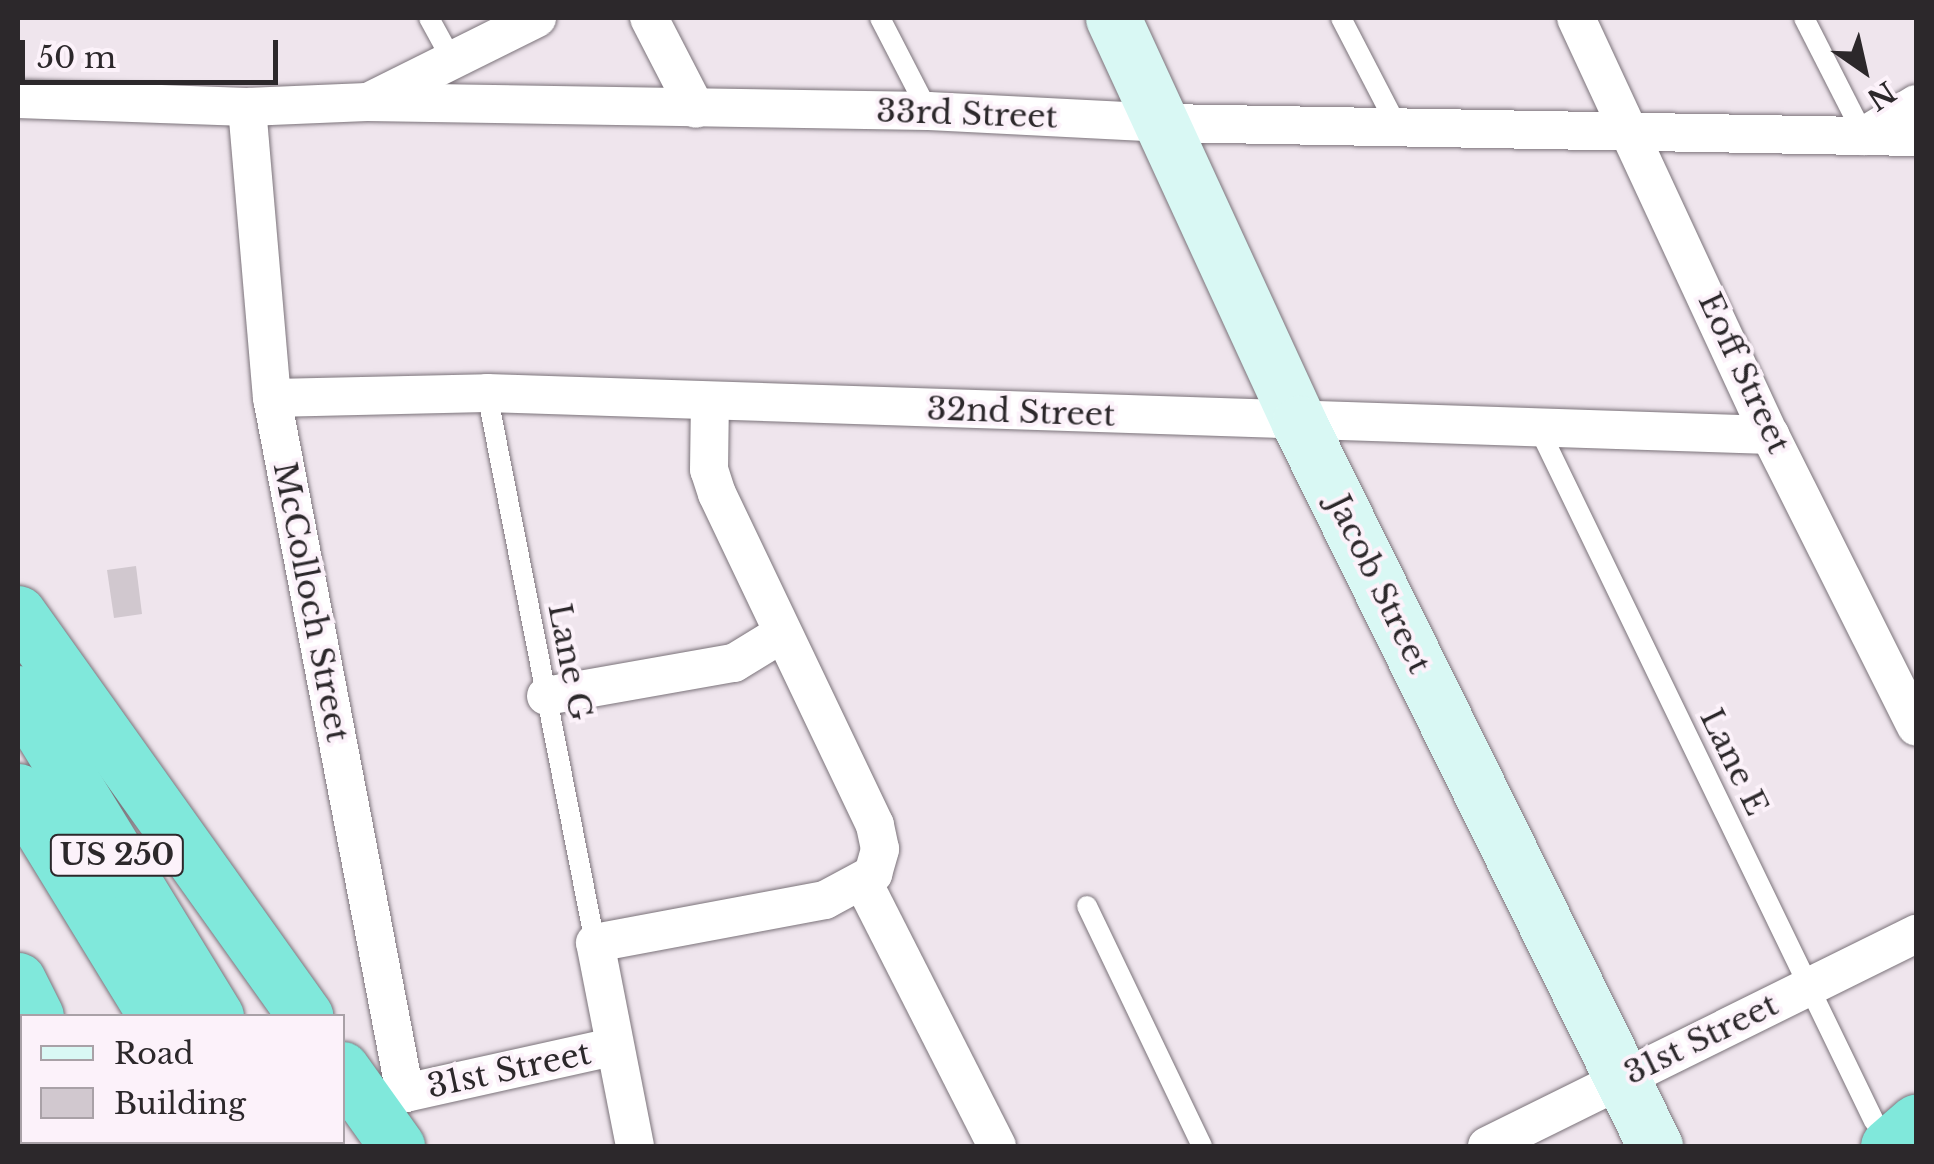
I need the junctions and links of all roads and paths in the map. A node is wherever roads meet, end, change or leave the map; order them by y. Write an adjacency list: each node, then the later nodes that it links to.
1 (429, 18): 9 (lane)
2 (537, 18): 9 (street)
3 (649, 18): 14 (street)
4 (880, 18): 15 (lane)
5 (1113, 18): 16 (street, Jacob Street)
6 (1341, 18): 17 (lane)
7 (1576, 18): 18 (street, Eoff Street)
8 (1804, 18): 19 (lane)
9 (452, 60): 11 (street)
10 (18, 98): 13 (street, 33rd Street)
11 (367, 102): 13 (street, 33rd Street); 14 (street, 33rd Street)
12 (1916, 104): 19 (street)
13 (247, 107): 22 (street, McColloch Street)
14 (696, 109): 15 (street, 33rd Street)
15 (928, 111): 16 (street, 33rd Street)
16 (1166, 123): 17 (street, 33rd Street); 24 (street, Jacob Street)
17 (1398, 126): 18 (street, 33rd Street)
18 (1634, 130): 19 (street, 33rd Street); 26 (street, Eoff Street)
19 (1864, 136): 20 (street, 33rd Street)
20 (1916, 137)
21 (486, 392): 22 (street, 32nd Street); 23 (street, 32nd Street); 30 (lane, Lane G)
22 (272, 398): 46 (street, McColloch Street)
23 (710, 401): 24 (street, 32nd Street); 28 (street)
24 (1299, 423): 25 (street, 32nd Street); 45 (street, Jacob Street)
25 (1540, 429): 26 (street, 32nd Street); 38 (lane, Lane E)
26 (1770, 435): 31 (street, Eoff Street)
27 (18, 613): 42 (highway)
28 (783, 633): 30 (street); 33 (street)
29 (18, 692): 41 (highway, US 250)
30 (546, 696): 36 (lane, Lane G)
31 (1916, 726)
32 (18, 791): 40 (highway, US 250)
33 (864, 882): 36 (street); 50 (street)
34 (1087, 906): 51 (lane)
35 (1916, 934): 38 (street, 31st Street)
36 (595, 944): 43 (street)
37 (18, 980): 39 (highway)
38 (1810, 986): 45 (street, 31st Street); 47 (lane, Lane E)
39 (35, 1014)
40 (155, 1014)
41 (215, 1014)
42 (305, 1014)
43 (613, 1047): 46 (street, 31st Street); 49 (street)
44 (345, 1073): 48 (highway)
45 (1622, 1077): 52 (street, 31st Street); 53 (street, Jacob Street)
46 (404, 1093)
47 (1893, 1130)
48 (398, 1146)
49 (634, 1146)
50 (997, 1146)
51 (1202, 1146)
52 (1487, 1146)
53 (1655, 1146)

